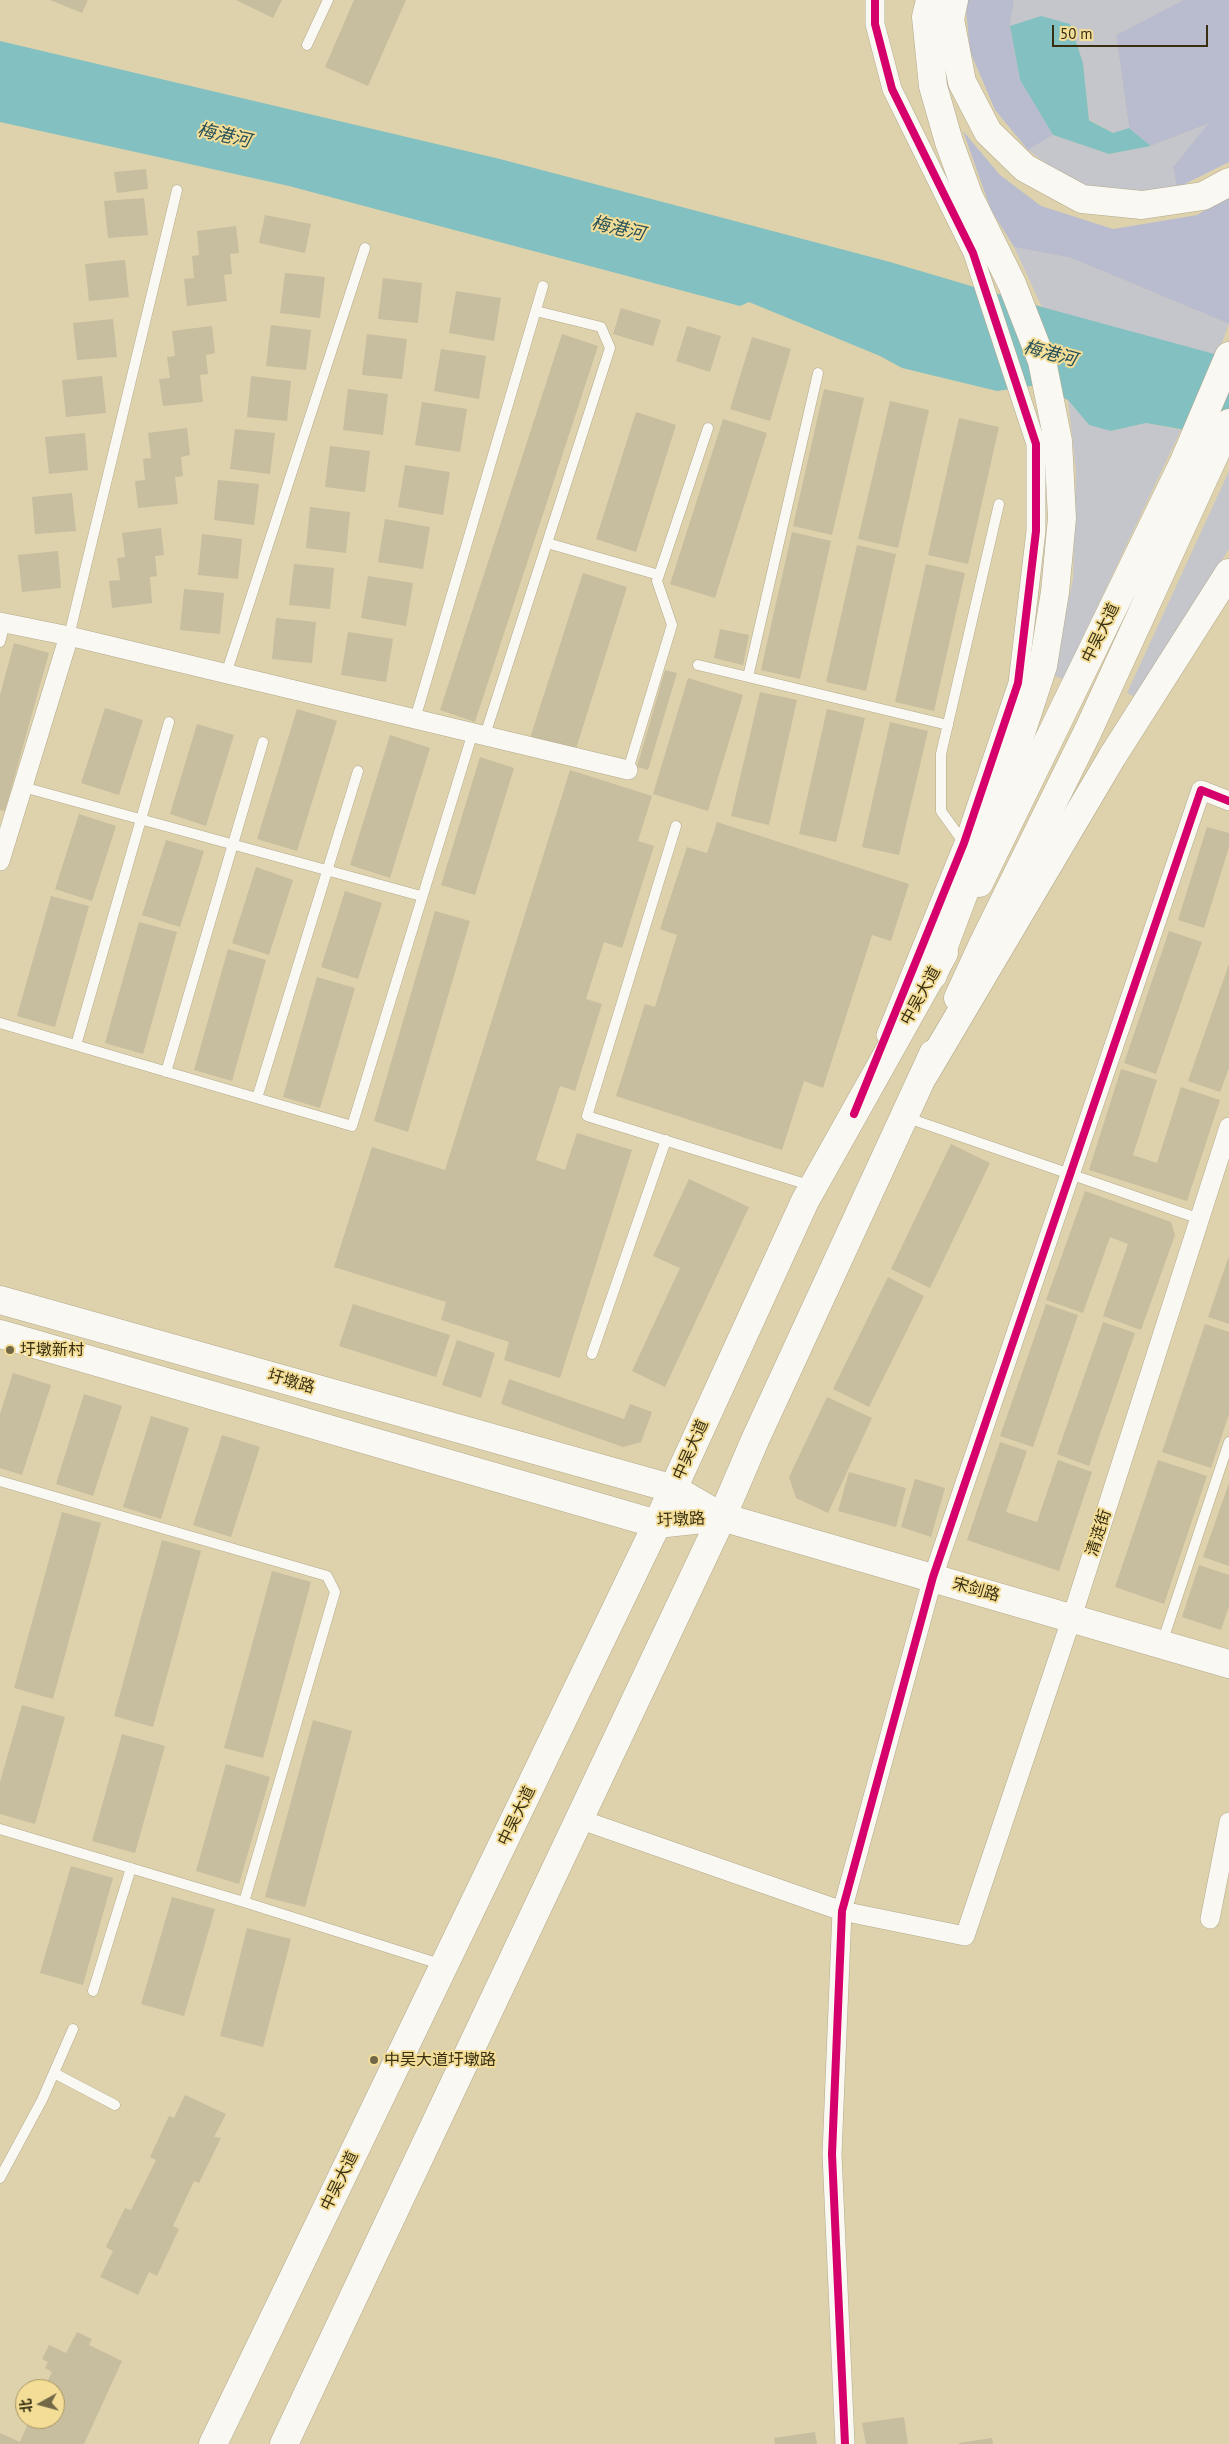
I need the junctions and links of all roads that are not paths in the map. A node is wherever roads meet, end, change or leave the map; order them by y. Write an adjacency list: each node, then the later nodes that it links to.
1 (328, 0): 5 (lane)
2 (874, 0): 8 (street)
3 (930, 0): 8 (main road)
4 (954, 0): 6 (main road)
5 (306, 45)
6 (1229, 182)
7 (177, 190): 23 (lane)
8 (960, 202): 16 (main road)
9 (365, 248): 26 (lane)
10 (543, 286): 11 (lane)
11 (536, 311): 19 (lane); 28 (lane)
12 (1229, 356): 17 (main road)
13 (818, 373): 27 (lane)
14 (1229, 423): 17 (main road)
15 (708, 428): 21 (lane)
16 (1047, 443): 39 (street); 44 (main road)
17 (1194, 470): 44 (main road, 中吴大道); 48 (main road, 中吴大道)
18 (999, 504): 30 (lane)
19 (548, 543): 21 (lane); 31 (lane)
20 (1229, 573): 48 (main road)
21 (659, 575): 33 (lane)
22 (3, 622): 23 (street); 24 (lane)
23 (69, 636): 26 (street); 35 (street)
24 (0, 642)
25 (698, 665): 27 (lane)
26 (226, 674): 28 (street)
27 (748, 677): 30 (lane)
28 (416, 719): 31 (street)
29 (169, 722): 37 (lane)
30 (948, 725): 39 (lane)
31 (479, 734): 33 (street); 43 (lane)
32 (262, 742): 40 (lane)
33 (628, 770)
34 (358, 771): 42 (lane)
35 (23, 786): 37 (lane); 41 (street)
36 (1229, 800): 54 (street)
37 (141, 819): 40 (lane); 46 (lane)
38 (676, 826): 53 (lane)
39 (964, 843): 50 (street)
40 (233, 844): 42 (lane); 47 (lane)
41 (0, 861)
42 (328, 870): 43 (lane); 49 (lane)
43 (422, 896): 49 (lane)
44 (933, 975): 50 (main road, 中吴大道)
45 (0, 1023): 46 (lane)
46 (76, 1045): 47 (lane)
47 (166, 1072): 49 (lane)
48 (924, 1075): 51 (main road, 中吴大道)
49 (257, 1098)
50 (854, 1114): 55 (main road, 中吴大道)
51 (904, 1117): 54 (lane); 63 (main road, 中吴大道)
52 (1229, 1128): 56 (street, 清涟街)
53 (666, 1140): 55 (lane); 59 (lane)
54 (1070, 1174): 56 (lane); 65 (street)
55 (813, 1186): 62 (main road, 中吴大道)
56 (1200, 1219): 66 (street, 清涟街)
57 (0, 1300): 62 (main road, 圩墩路)
58 (0, 1334): 64 (main road, 圩墩路)
59 (592, 1354)
60 (1229, 1442): 67 (lane)
61 (0, 1481): 73 (lane)
62 (674, 1489): 63 (main road, 圩墩路); 64 (main road, 中吴大道)
63 (722, 1517): 64 (main road, 圩墩路); 65 (main road, 宋剑路); 69 (main road, 中吴大道)
64 (657, 1524): 76 (main road, 中吴大道)
65 (933, 1577): 66 (main road, 宋剑路); 74 (street)
66 (1072, 1617): 67 (main road, 宋剑路); 74 (street, 清涟街)
67 (1162, 1644): 68 (main road, 宋剑路)
68 (1229, 1663)
69 (579, 1819): 74 (street); 83 (main road, 中吴大道)
70 (1229, 1822): 75 (street)
71 (0, 1828): 72 (lane)
72 (131, 1868): 73 (lane); 77 (lane)
73 (244, 1902): 76 (lane)
74 (842, 1911): 84 (street)
75 (1210, 1919)
76 (444, 1966): 82 (main road, 中吴大道)
77 (93, 1991)
78 (73, 2029): 79 (lane)
79 (54, 2073): 80 (lane); 81 (lane)
80 (115, 2105)
81 (0, 2178)
82 (213, 2444)
83 (284, 2444)
84 (845, 2444)

